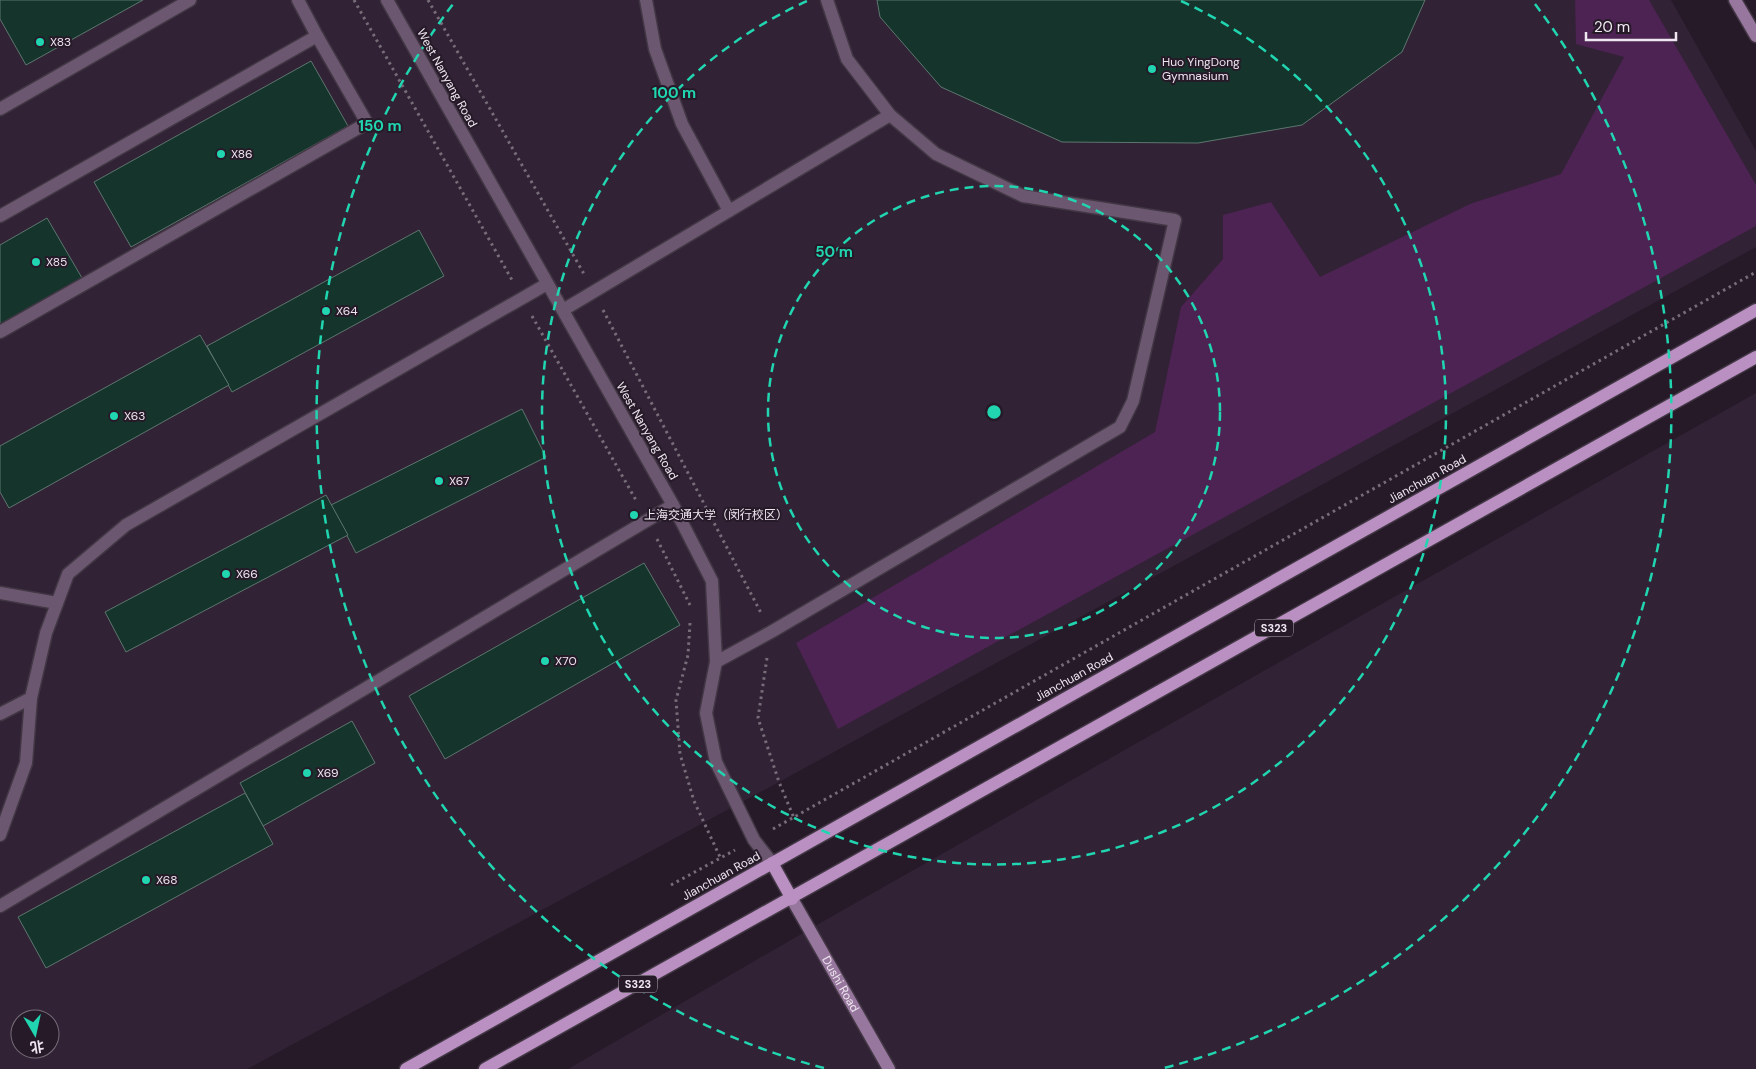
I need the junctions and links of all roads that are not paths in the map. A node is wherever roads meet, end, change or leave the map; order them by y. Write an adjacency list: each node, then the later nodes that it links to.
1 (190, 0): 9 (lane)
2 (298, 0): 7 (lane)
3 (387, 0): 13 (lane, West Nanyang Road)
4 (646, 0): 11 (lane)
5 (827, 0): 10 (lane)
6 (1735, 0): 8 (street)
7 (317, 36): 12 (lane); 16 (lane)
8 (1756, 36)
9 (0, 109)
10 (890, 115): 11 (lane); 21 (lane)
11 (729, 211): 14 (lane)
12 (0, 216)
13 (547, 284): 14 (lane, West Nanyang Road); 20 (lane)
14 (562, 310): 18 (lane, West Nanyang Road)
15 (1756, 310): 25 (main road, Jianchuan Road)
16 (0, 332)
17 (1756, 357): 26 (main road, S323)
18 (673, 505): 21 (lane, West Nanyang Road); 27 (lane)
19 (0, 592): 20 (lane)
20 (57, 603): 22 (lane)
21 (716, 662): 25 (lane, West Nanyang Road)
22 (31, 698): 23 (lane); 24 (lane)
23 (0, 714)
24 (0, 835)
25 (772, 863): 26 (main road, West Nanyang Road); 28 (main road, Jianchuan Road)
26 (792, 899): 29 (main road, S323); 30 (street, Dushi Road)
27 (0, 906)
28 (406, 1069)
29 (485, 1069)
30 (889, 1069)

